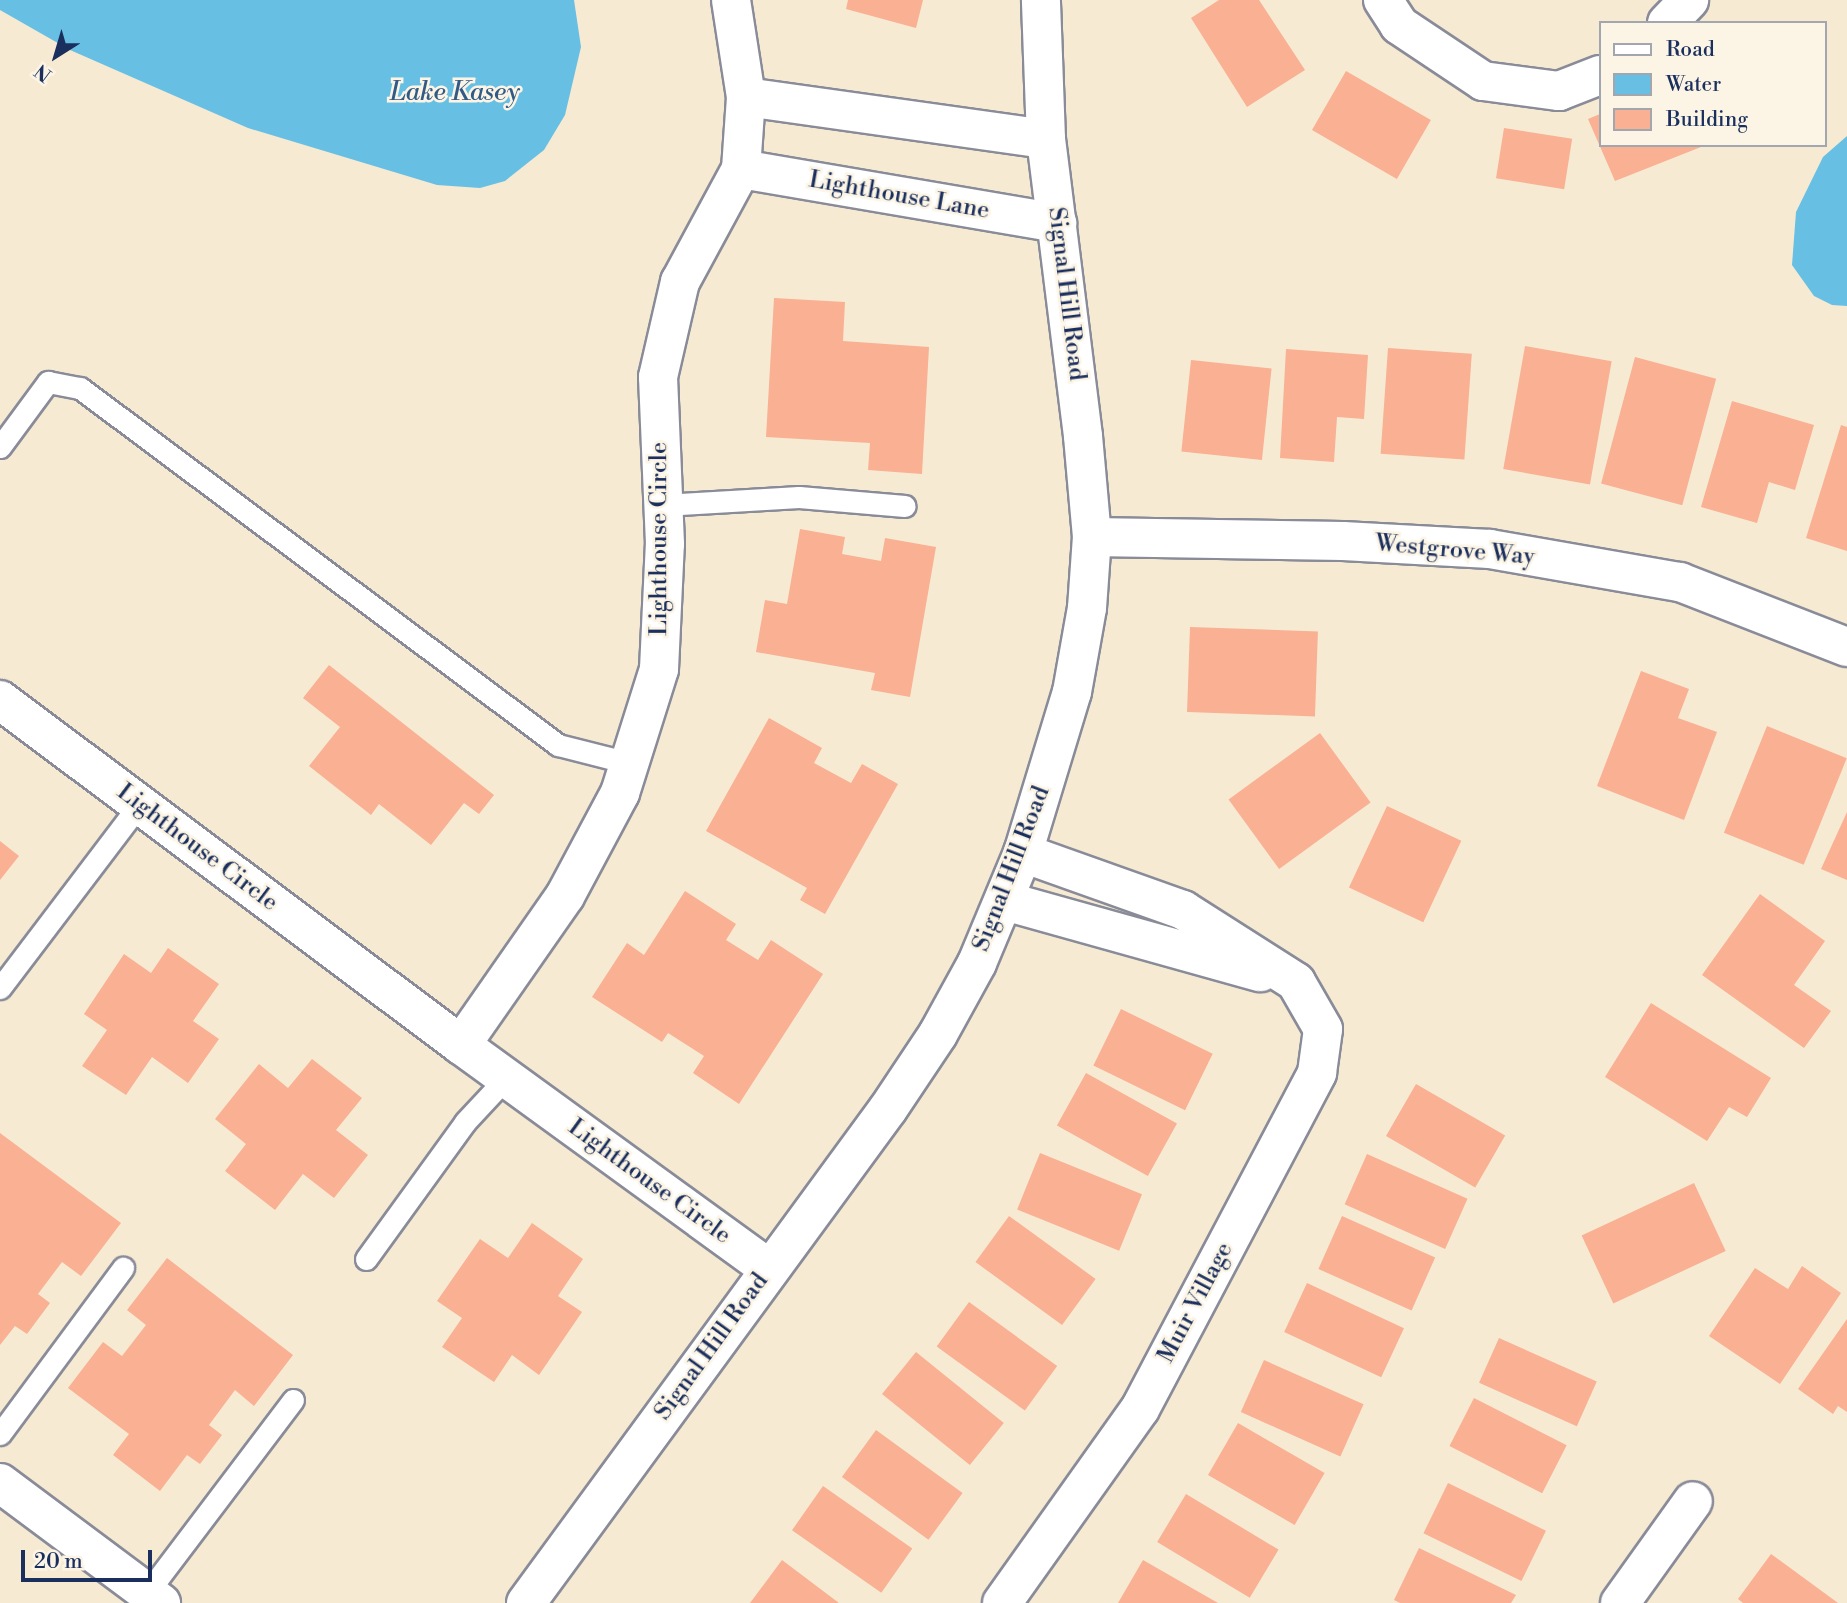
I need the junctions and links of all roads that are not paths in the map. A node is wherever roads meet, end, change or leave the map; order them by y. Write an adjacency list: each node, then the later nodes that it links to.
1 (731, 0): 7 (street, Lighthouse Circle)
2 (1041, 0): 8 (street, Signal Hill Road)
3 (1382, 0): 6 (street)
4 (1689, 0): 5 (street)
5 (1669, 21)
6 (1598, 76)
7 (746, 97): 8 (street); 9 (street, Lighthouse Circle)
8 (1046, 139): 10 (street, Signal Hill Road)
9 (741, 169): 10 (street, Lighthouse Lane); 12 (street, Lighthouse Circle)
10 (1057, 223): 14 (street, Signal Hill Road)
11 (0, 447): 17 (lane)
12 (663, 505): 13 (lane); 17 (street, Lighthouse Circle)
13 (905, 506)
14 (1092, 537): 15 (street, Westgrove Way); 19 (street, Signal Hill Road)
15 (1847, 647)
16 (0, 700): 18 (street, Lighthouse Circle)
17 (629, 763): 23 (street, Lighthouse Circle)
18 (139, 805): 22 (lane); 23 (street, Lighthouse Circle)
19 (1023, 853): 20 (street, Signal Hill Road); 21 (street, Muir Village)
20 (1005, 901): 21 (street); 27 (street, Signal Hill Road)
21 (1296, 982): 34 (street, Muir Village)
22 (0, 988)
23 (461, 1045): 24 (street, Lighthouse Circle)
24 (506, 1078): 25 (lane); 27 (street, Lighthouse Circle)
25 (366, 1259)
26 (123, 1268): 29 (lane)
27 (769, 1269): 33 (street, Signal Hill Road)
28 (293, 1400): 32 (lane)
29 (0, 1434)
30 (0, 1483): 32 (street)
31 (1693, 1501): 35 (street)
32 (154, 1598)
33 (526, 1603)
34 (1002, 1603)
35 (1620, 1603)

